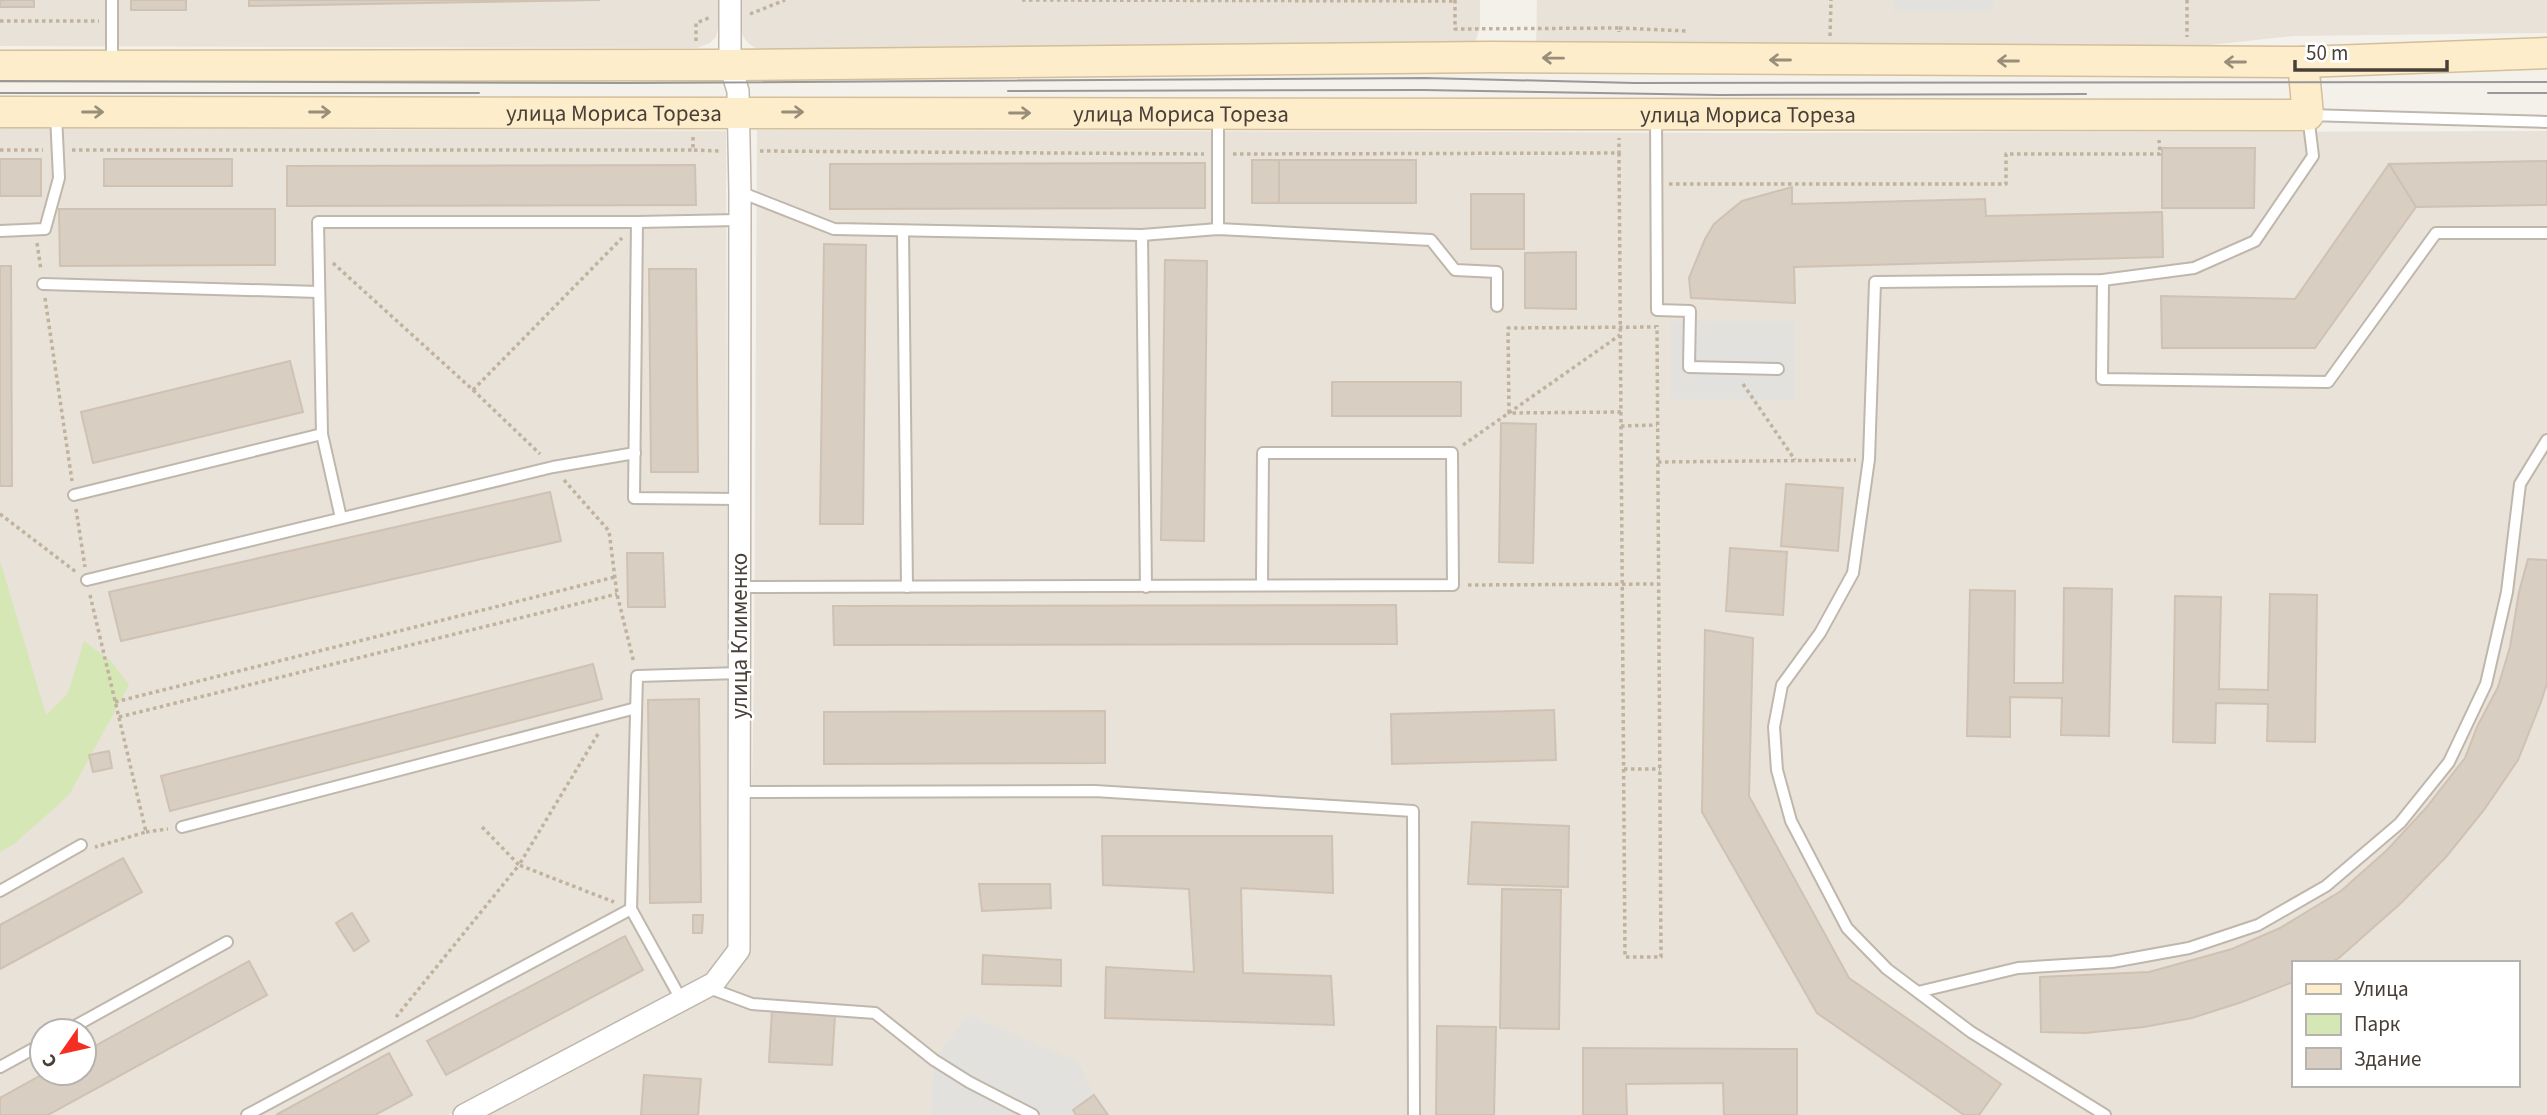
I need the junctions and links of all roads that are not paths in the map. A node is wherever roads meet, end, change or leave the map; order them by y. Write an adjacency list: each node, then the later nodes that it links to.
1 (112, 0): 7 (lane)
2 (730, 0): 5 (street, улица Клименко)
3 (2547, 53): 4 (street, улица Мориса Тореза)
4 (2304, 62): 5 (street, улица Мориса Тореза, one-way to 5); 13 (street)
5 (730, 65): 7 (street, улица Мориса Тореза); 10 (street, улица Клименко)
6 (0, 66): 7 (street, улица Мориса Тореза)
7 (112, 66)
8 (0, 112): 9 (street, улица Мориса Тореза)
9 (55, 112): 10 (street, улица Мориса Тореза, one-way to 10); 19 (lane)
10 (739, 112): 11 (street, улица Мориса Тореза, one-way to 11); 15 (street, улица Клименко)
11 (1218, 113): 12 (street, улица Мориса Тореза); 18 (lane)
12 (1656, 114): 13 (street, улица Мориса Тореза); 27 (lane)
13 (2308, 115): 14 (lane); 23 (lane)
14 (2547, 122)
15 (740, 192): 16 (street, улица Клименко); 20 (lane)
16 (739, 219): 17 (lane); 32 (street, улица Клименко)
17 (637, 222): 25 (lane); 30 (lane)
18 (1218, 229): 22 (lane); 26 (lane)
19 (0, 231)
20 (903, 231): 22 (lane); 37 (lane)
21 (2547, 233): 23 (lane)
22 (1142, 234): 38 (lane)
23 (2103, 280): 48 (lane)
24 (44, 285): 25 (lane)
25 (319, 292): 28 (lane)
26 (1497, 306)
27 (1778, 369)
28 (322, 434): 31 (lane); 33 (lane)
29 (2547, 440): 48 (lane)
30 (635, 453): 32 (lane); 33 (lane)
31 (74, 495)
32 (740, 499): 36 (street, улица Клименко)
33 (341, 518): 34 (lane)
34 (87, 580)
35 (1262, 585): 35 (lane); 38 (lane)
36 (740, 587): 37 (lane); 39 (street, улица Клименко)
37 (907, 587): 38 (lane)
38 (1146, 587)
39 (740, 673): 40 (lane); 41 (street, улица Клименко)
40 (636, 708): 42 (lane); 45 (lane)
41 (738, 792): 47 (street, улица Клименко); 56 (lane)
42 (182, 827)
43 (81, 845): 44 (lane)
44 (0, 891)
45 (631, 909): 49 (lane); 53 (lane)
46 (227, 942): 50 (lane)
47 (707, 987): 49 (street, улица Клименко); 55 (lane)
48 (1918, 992): 57 (lane)
49 (682, 1000): 54 (street, улица Клименко)
50 (91, 1017)
51 (28, 1052): 52 (lane)
52 (0, 1067)
53 (247, 1115)
54 (464, 1115)
55 (1032, 1115)
56 (1415, 1115)
57 (2105, 1115)

